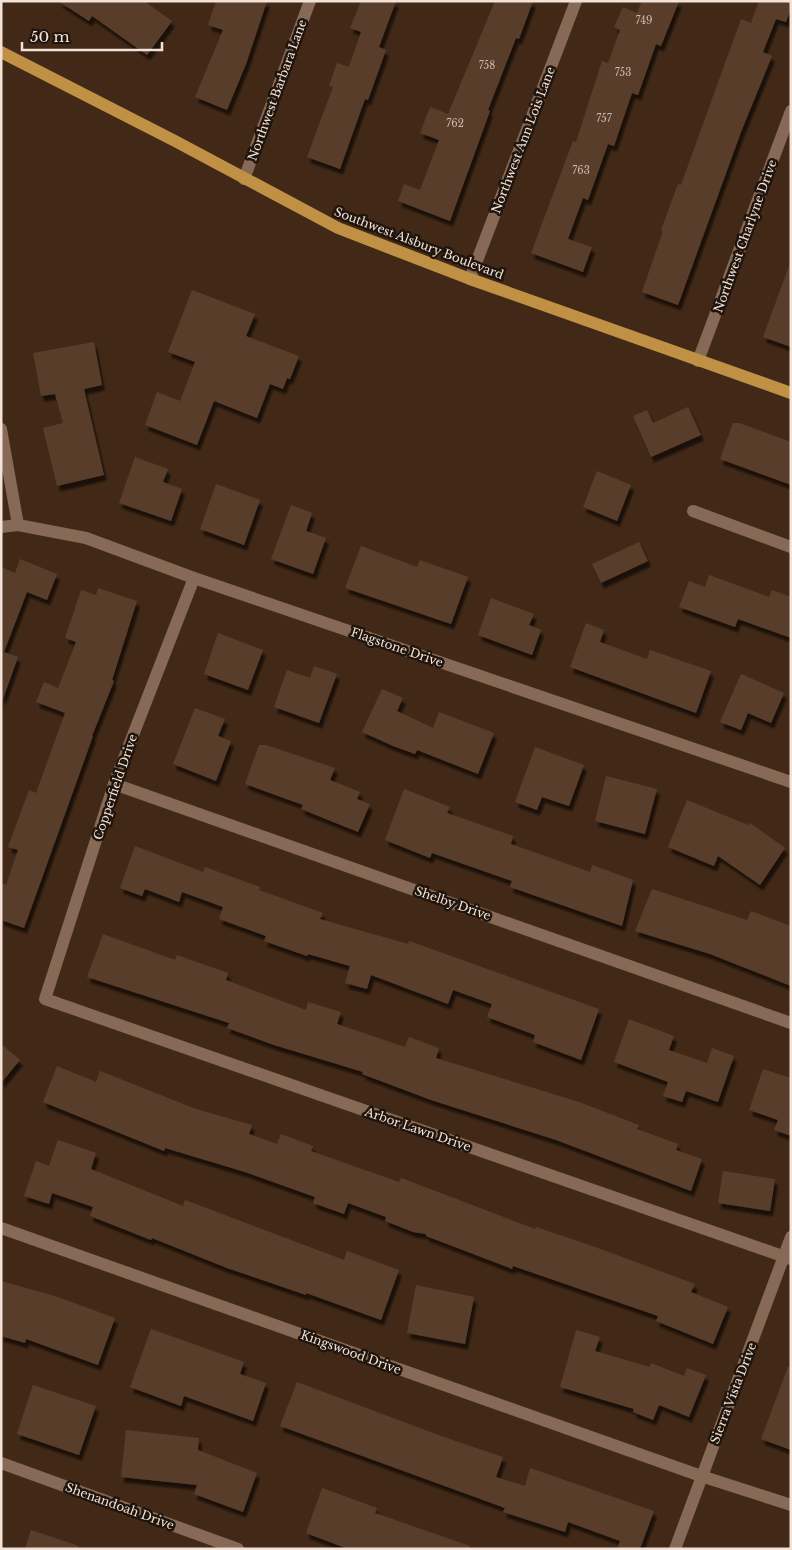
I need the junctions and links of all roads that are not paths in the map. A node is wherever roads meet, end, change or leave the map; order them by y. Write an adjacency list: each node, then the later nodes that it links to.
1 (310, 1): 5 (street, Northwest Barbara Lane)
2 (576, 1): 6 (street, Northwest Ann Lois Lane)
3 (1, 52): 5 (main road, Southwest Alsbury Boulevard)
4 (791, 111): 7 (street, Northwest Charlyne Drive)
5 (244, 179): 6 (main road, Southwest Alsbury Boulevard)
6 (470, 279): 7 (main road, Southwest Alsbury Boulevard)
7 (698, 361): 8 (main road, Southwest Alsbury Boulevard)
8 (791, 393)
9 (1, 429): 11 (street)
10 (693, 512): 13 (street)
11 (18, 526): 12 (street, Flagstone Drive); 14 (street, Flagstone Drive)
12 (1, 527)
13 (791, 547)
14 (194, 578): 15 (street, Flagstone Drive); 16 (street, Copperfield Drive)
15 (791, 782)
16 (114, 784): 17 (street, Copperfield Drive); 18 (street, Shelby Drive)
17 (45, 999): 21 (street, Arbor Lawn Drive)
18 (791, 1023)
19 (1, 1228): 23 (street, Kingswood Drive)
20 (791, 1237): 21 (street, Sierra Vista Drive)
21 (788, 1258): 23 (street, Sierra Vista Drive)
22 (1, 1463): 25 (street, Shenandoah Drive)
23 (701, 1476): 24 (street, Kingswood Drive); 26 (street, Sierra Vista Drive)
24 (791, 1505)
25 (238, 1549)
26 (675, 1549)

